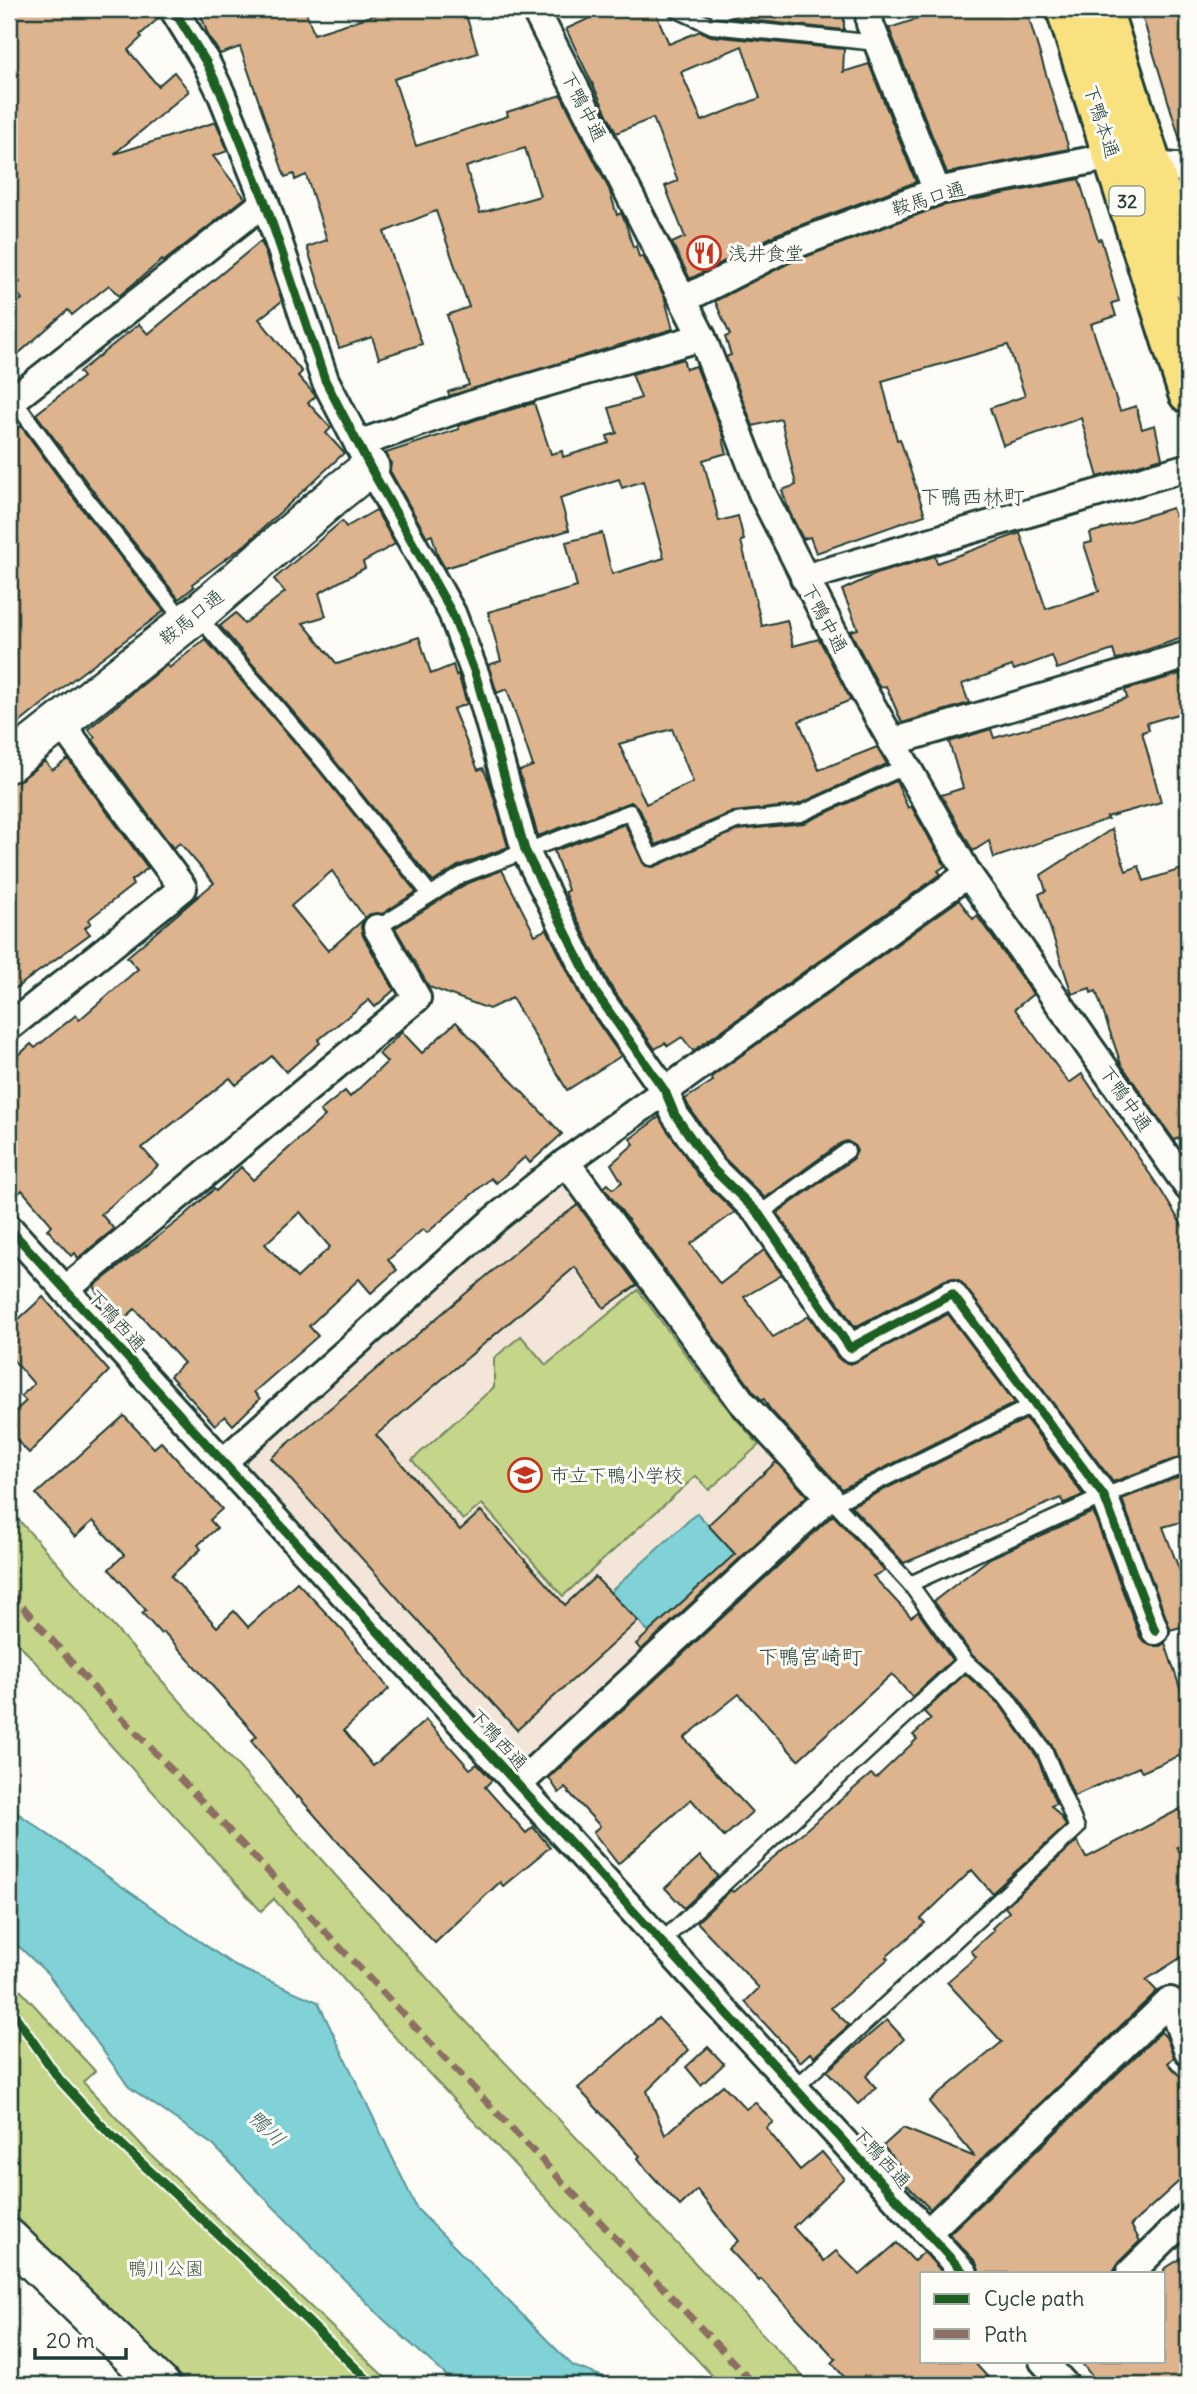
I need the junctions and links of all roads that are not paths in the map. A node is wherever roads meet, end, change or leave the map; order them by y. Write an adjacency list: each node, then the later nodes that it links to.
1 (173, 9): 11 (street)
2 (535, 9): 13 (street, 下鴨中通)
3 (675, 9): 7 (lane)
4 (869, 9): 7 (street)
5 (1066, 9): 8 (main road, 下鴨本通 / 32)
6 (1102, 9): 9 (main road, 下鴨本通 / 32)
7 (877, 43): 10 (street)
8 (1113, 156): 9 (street, 鞍馬口通); 10 (street, 鞍馬口通); 15 (main road, 下鴨本通 / 32)
9 (1170, 166): 12 (main road, 下鴨本通 / 32)
10 (937, 191): 13 (street, 鞍馬口通)
11 (265, 202): 16 (street); 17 (street)
12 (1188, 279)
13 (683, 300): 14 (street, 下鴨中通)
14 (702, 337): 17 (street, 鞍馬口通); 19 (street, 下鴨中通)
15 (1188, 393)
16 (10, 399): 20 (lane)
17 (364, 456): 20 (street, 鞍馬口通); 26 (street)
18 (1188, 467): 19 (street)
19 (804, 578): 23 (street, 下鴨中通)
20 (191, 619): 22 (street, 鞍馬口通); 28 (lane)
21 (1188, 655): 23 (street)
22 (60, 722): 24 (street, 鞍馬口通); 30 (street)
23 (892, 742): 25 (street, 下鴨中通)
24 (9, 763)
25 (906, 766): 26 (lane); 27 (street, 下鴨中通)
26 (525, 850): 28 (lane); 31 (street)
27 (968, 874): 31 (street); 34 (street, 下鴨中通)
28 (430, 894): 29 (lane)
29 (377, 928): 37 (street)
30 (9, 1027)
31 (664, 1091): 33 (street); 35 (street)
32 (847, 1151): 35 (lane)
33 (566, 1163): 39 (street); 42 (street)
34 (1188, 1187)
35 (759, 1214): 38 (street)
36 (9, 1228): 37 (street, 下鴨西通)
37 (65, 1290): 39 (street, 下鴨西通)
38 (1033, 1405): 41 (street); 42 (lane)
39 (223, 1462): 46 (street, 下鴨西通)
40 (1188, 1463): 41 (lane)
41 (1104, 1496): 43 (lane); 44 (street)
42 (832, 1500): 43 (lane); 46 (street)
43 (910, 1584): 45 (lane)
44 (1154, 1631)
45 (965, 1661): 47 (lane); 49 (lane)
46 (518, 1785): 47 (street, 下鴨西通)
47 (661, 1942): 49 (street, 下鴨西通)
48 (1188, 2051): 51 (street)
49 (795, 2088): 51 (street, 下鴨西通)
50 (1188, 2216): 54 (street)
51 (927, 2233): 53 (street, 下鴨西通)
52 (9, 2238): 56 (street)
53 (963, 2272)
54 (1131, 2272)
55 (1044, 2362): 57 (street)
56 (161, 2385)
57 (1065, 2385)

